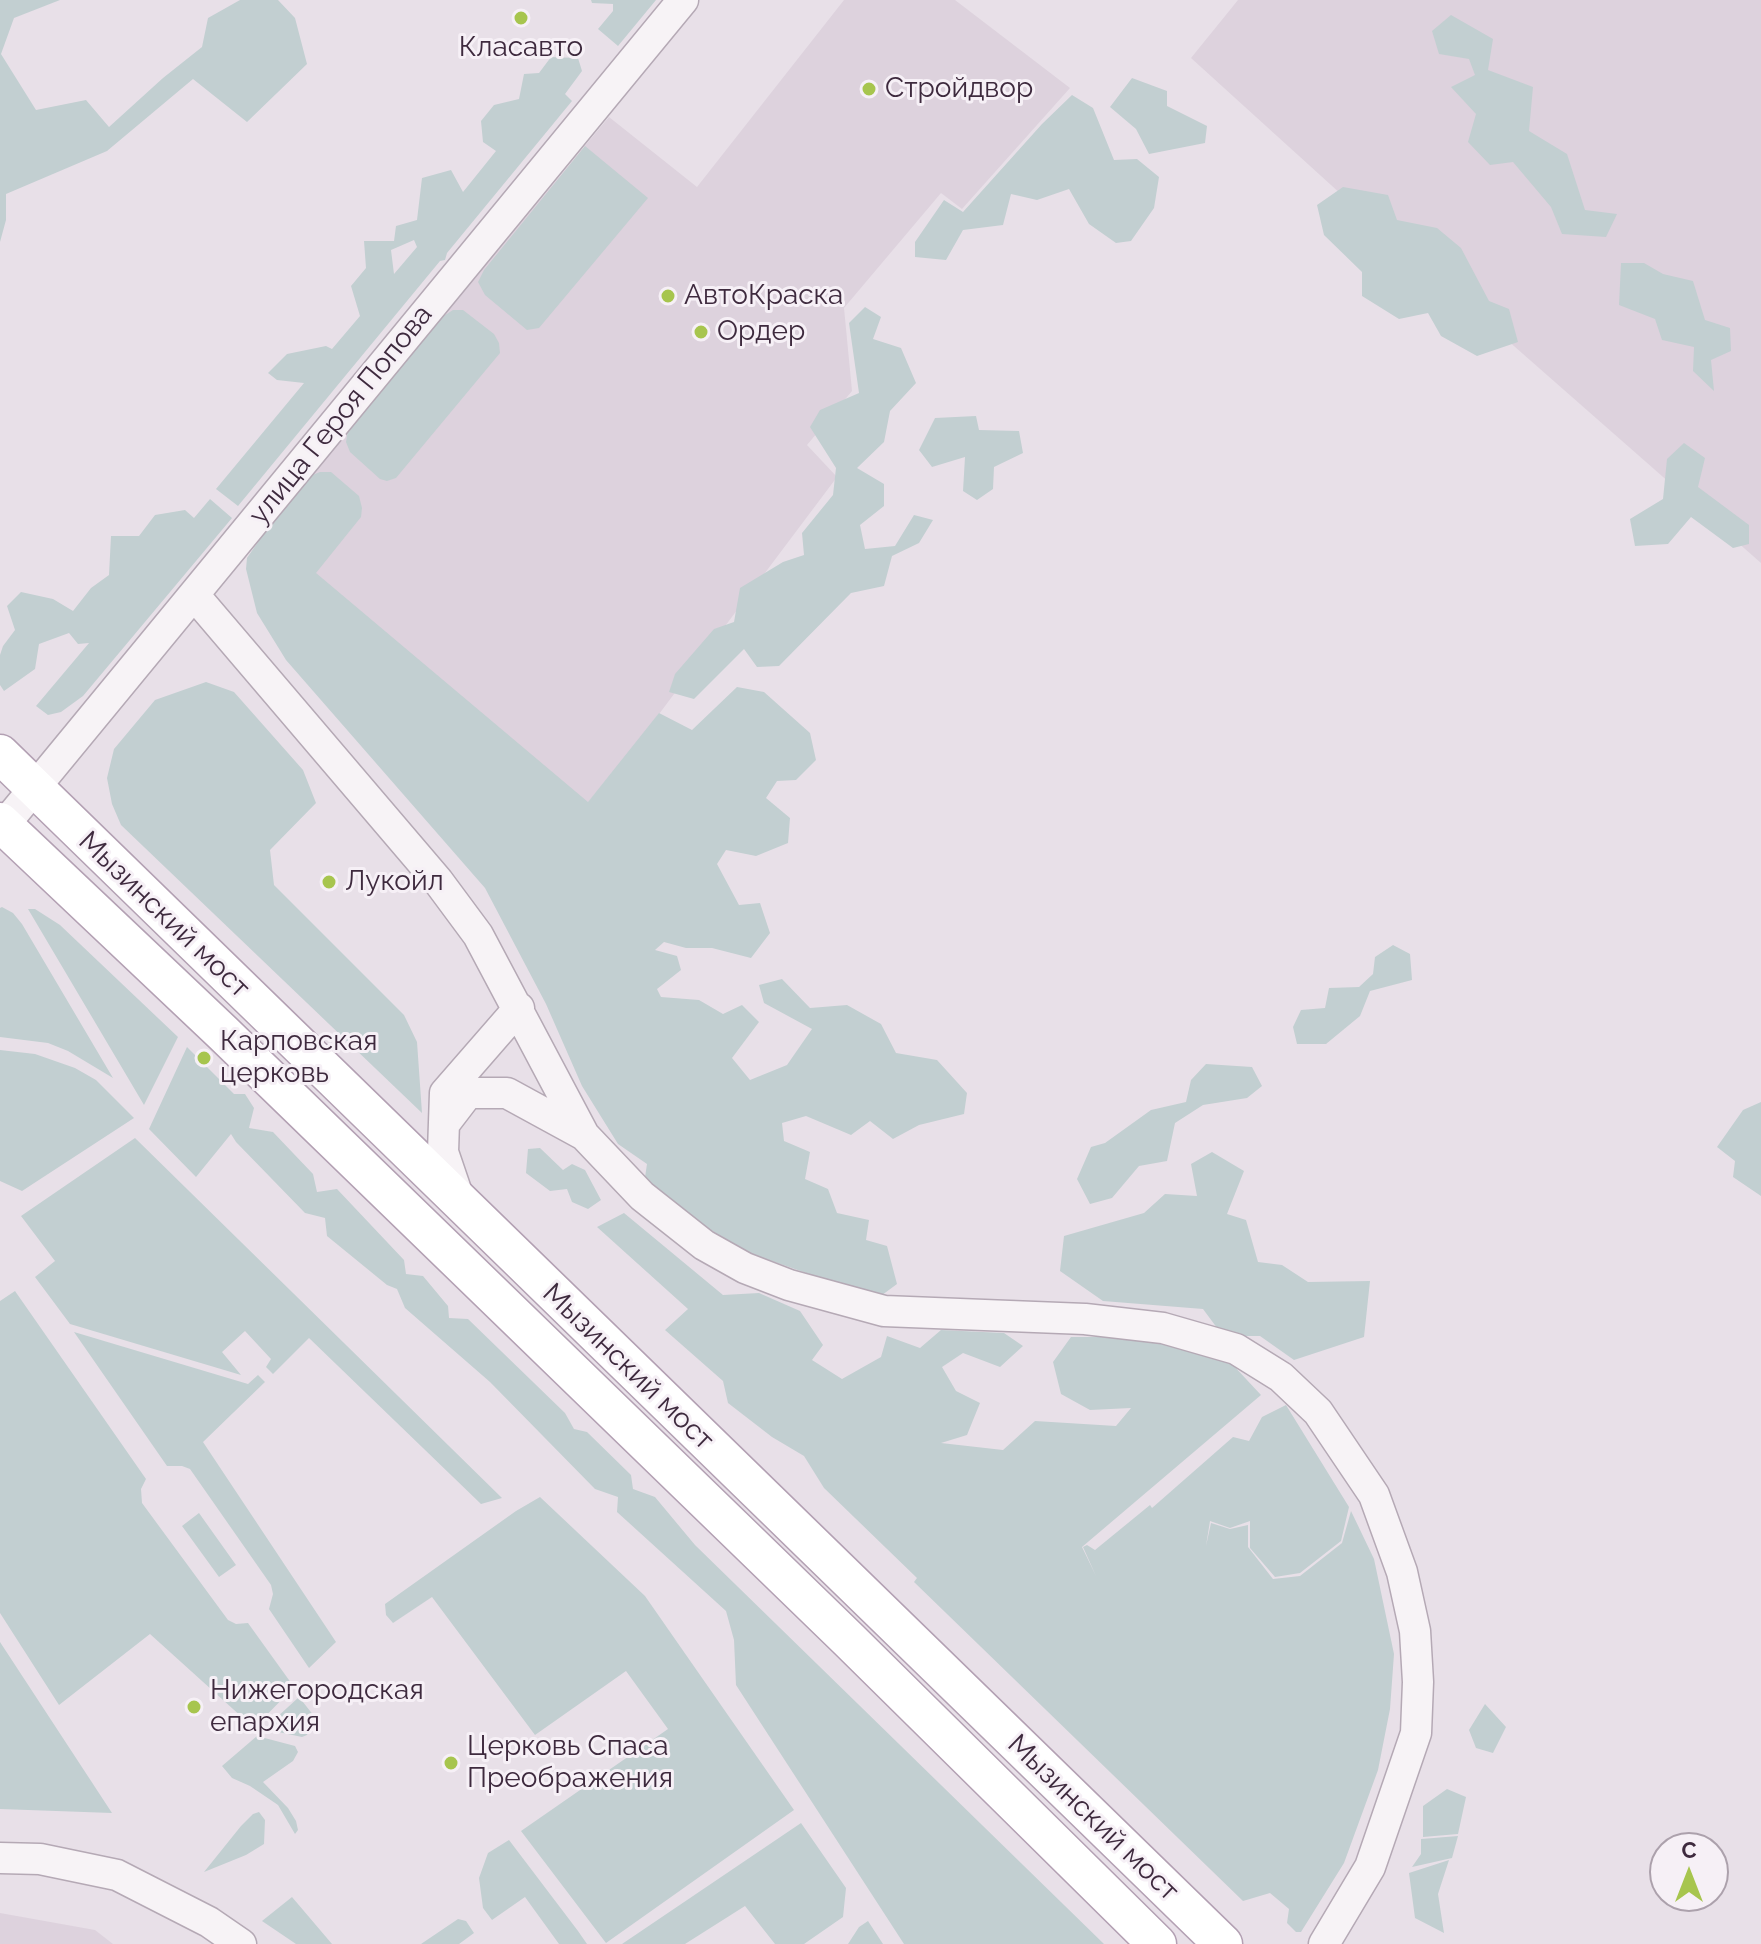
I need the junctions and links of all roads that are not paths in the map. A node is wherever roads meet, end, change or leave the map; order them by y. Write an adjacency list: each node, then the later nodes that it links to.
1 (683, 0): 2 (street, улица Героя Попова)
2 (195, 596): 4 (street, улица Героя Попова); 6 (street)
3 (0, 754): 4 (main road, Мызинский мост)
4 (35, 789): 5 (street, улица Героя Попова); 9 (main road, Мызинский мост)
5 (1, 826): 13 (main road, Мызинский мост)
6 (519, 1008): 7 (street); 8 (street)
7 (444, 1124): 8 (street); 9 (street)
8 (584, 1135): 14 (street)
9 (461, 1205): 11 (main road, Мызинский мост)
10 (0, 1858): 12 (street)
11 (1218, 1939)
12 (241, 1944)
13 (1157, 1944)
14 (1324, 1944)

